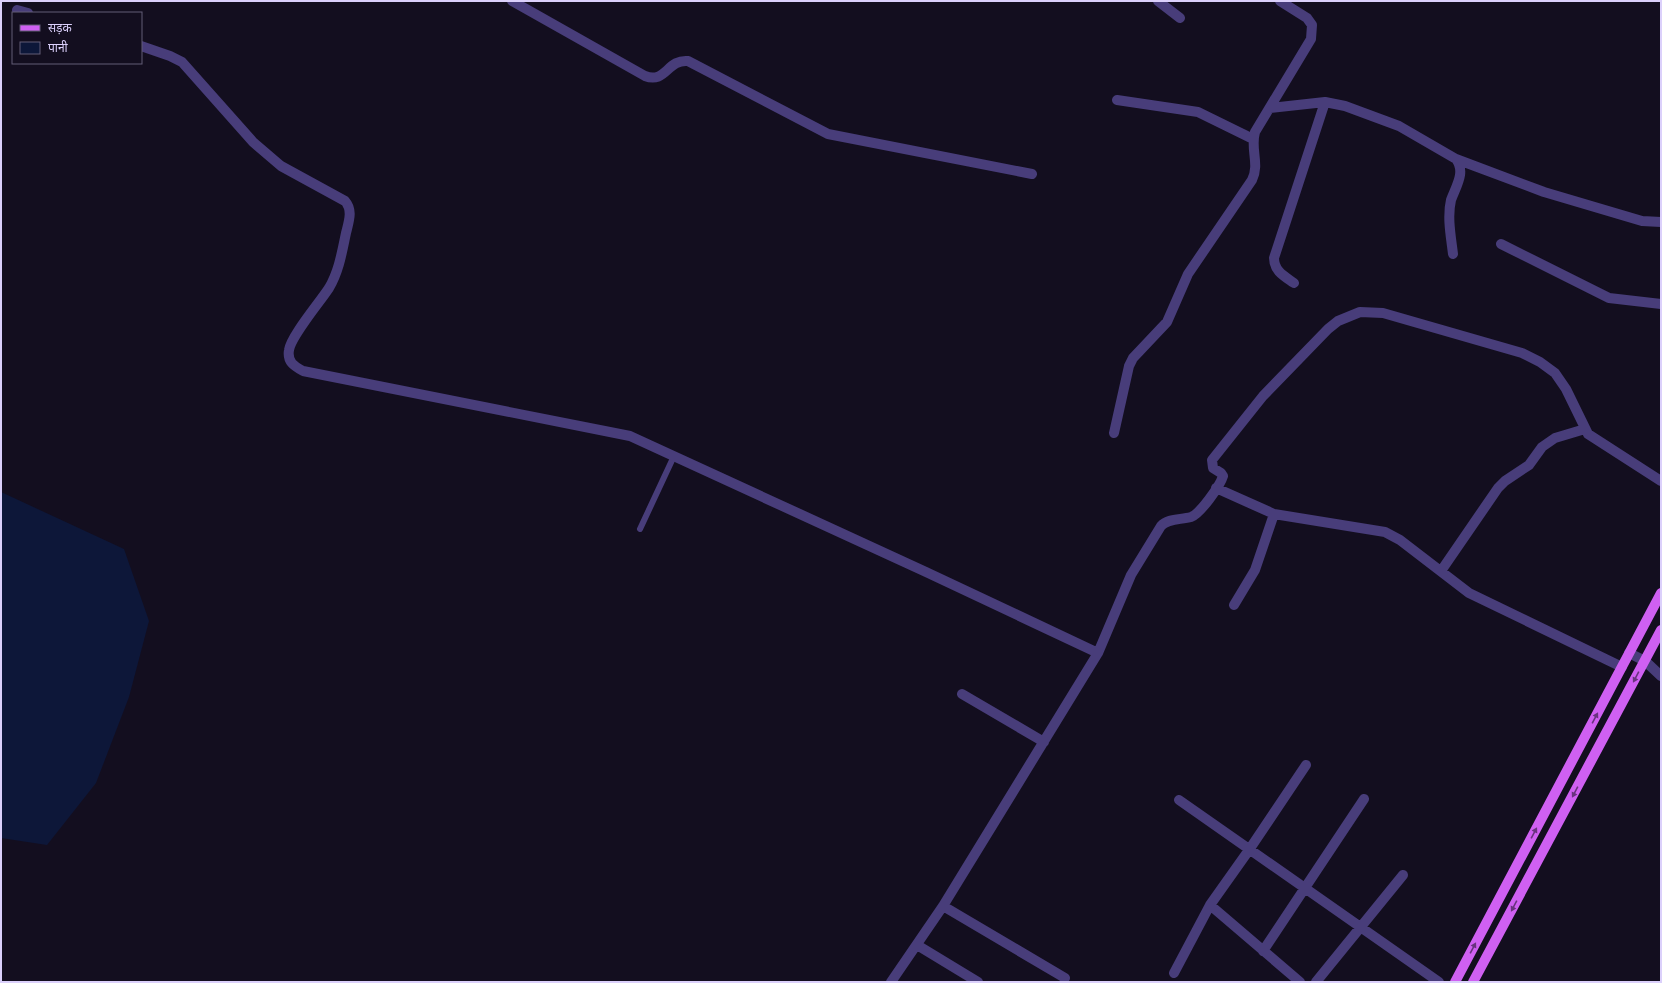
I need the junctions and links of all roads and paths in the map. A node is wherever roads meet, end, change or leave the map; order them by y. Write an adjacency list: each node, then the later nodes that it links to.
1 (512, 1): 13 (street)
2 (1158, 1): 6 (street)
3 (1280, 1): 10 (street)
4 (17, 10): 5 (street)
5 (24, 12)
6 (1180, 18)
7 (142, 46): 21 (street)
8 (1116, 100): 11 (street)
9 (1325, 102): 10 (street); 12 (street); 17 (street)
10 (1270, 108): 11 (street)
11 (1253, 139): 20 (street)
12 (1456, 159): 14 (street); 16 (street)
13 (1032, 174)
14 (1661, 222)
15 (1501, 244): 18 (street)
16 (1453, 254)
17 (1294, 283)
18 (1661, 304)
19 (1585, 429): 22 (street); 23 (street); 26 (street)
20 (1114, 433)
21 (674, 456): 25 (lane); 30 (street)
22 (1661, 481)
23 (1216, 488): 24 (street); 30 (street)
24 (1274, 514): 26 (street); 28 (street)
25 (640, 529)
26 (1441, 571): 33 (street)
27 (1661, 593): 31 (main road)
28 (1234, 604)
29 (1661, 630): 32 (main road)
30 (1098, 653): 36 (street)
31 (1629, 653): 32 (street); 33 (main road)
32 (1645, 661): 34 (street); 56 (main road, one-way to 56)
33 (1622, 667): 55 (main road, one-way to 33)
34 (1661, 676)
35 (962, 694): 36 (street)
36 (1044, 742): 44 (street)
37 (1306, 765): 40 (street)
38 (1364, 799): 42 (street)
39 (1179, 800): 40 (street)
40 (1249, 850): 42 (street); 43 (street)
41 (1403, 875): 45 (street)
42 (1306, 889): 45 (street); 47 (street)
43 (1210, 905): 47 (street); 48 (street)
44 (944, 906): 46 (street); 49 (street)
45 (1362, 928): 53 (street); 54 (street)
46 (917, 945): 50 (street); 51 (street)
47 (1263, 951): 52 (street)
48 (1174, 973)
49 (1065, 978)
50 (891, 982)
51 (978, 982)
52 (1300, 982)
53 (1316, 982)
54 (1439, 982)
55 (1455, 982)
56 (1473, 982)

